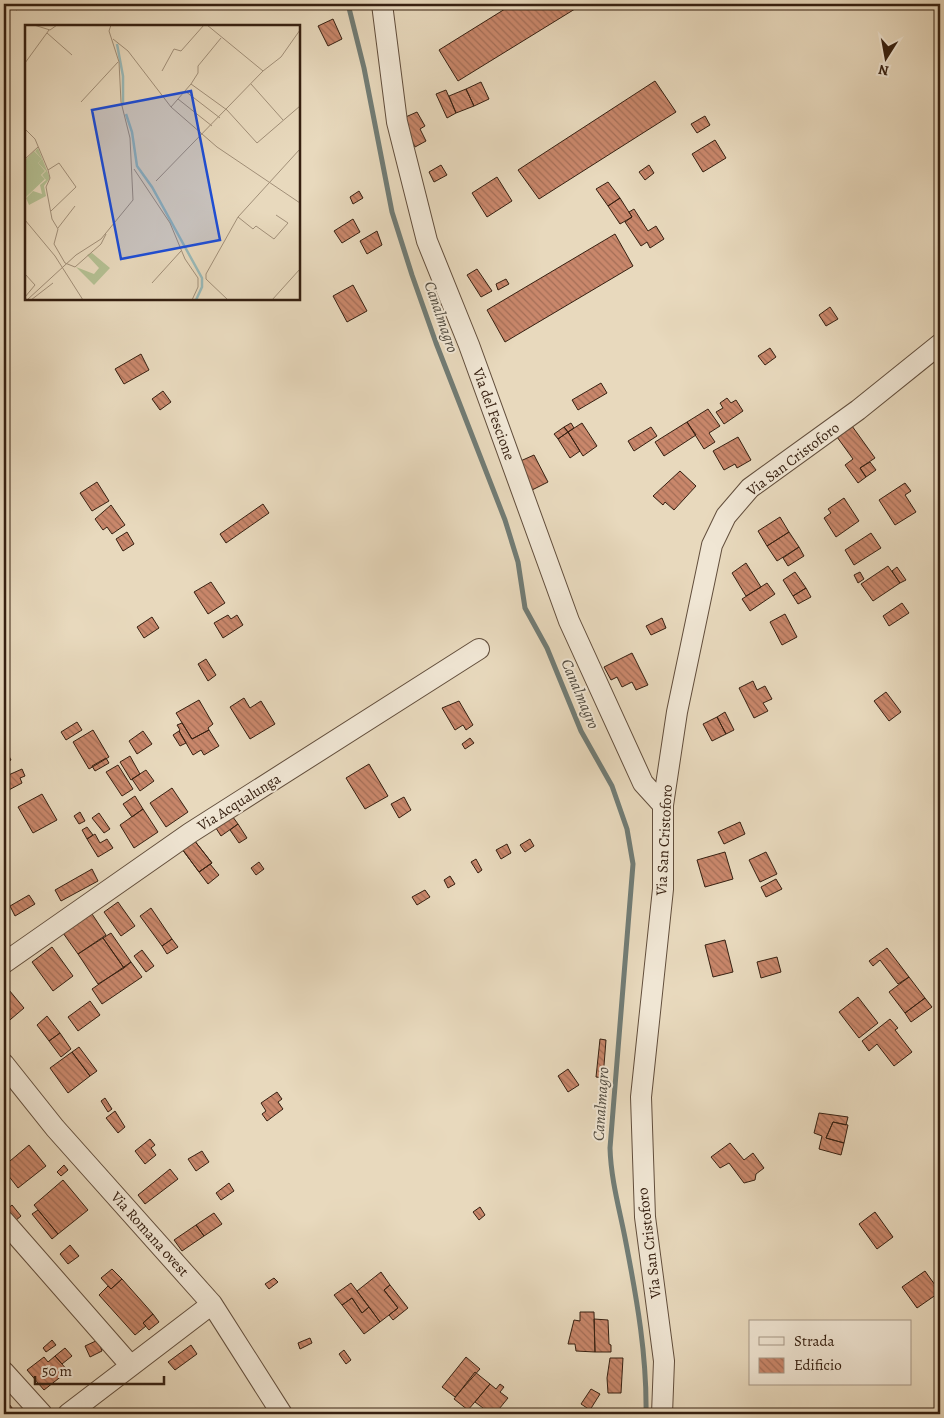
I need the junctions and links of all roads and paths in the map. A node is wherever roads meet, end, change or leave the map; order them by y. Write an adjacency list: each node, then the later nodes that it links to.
1 (382, 4): 4 (street, Via del Fescione)
2 (940, 344): 4 (street, Via San Cristoforo)
3 (479, 649): 5 (street, Via Acqualunga)
4 (663, 805): 14 (street, Via San Cristoforo)
5 (4, 963)
6 (4, 1064): 8 (street, Via Romana ovest)
7 (4, 1221): 9 (street)
8 (212, 1304): 9 (street); 13 (street, Via Romana ovest)
9 (131, 1366): 12 (street)
10 (4, 1372): 11 (street)
11 (42, 1414)
12 (68, 1414)
13 (282, 1414)
14 (662, 1414)

